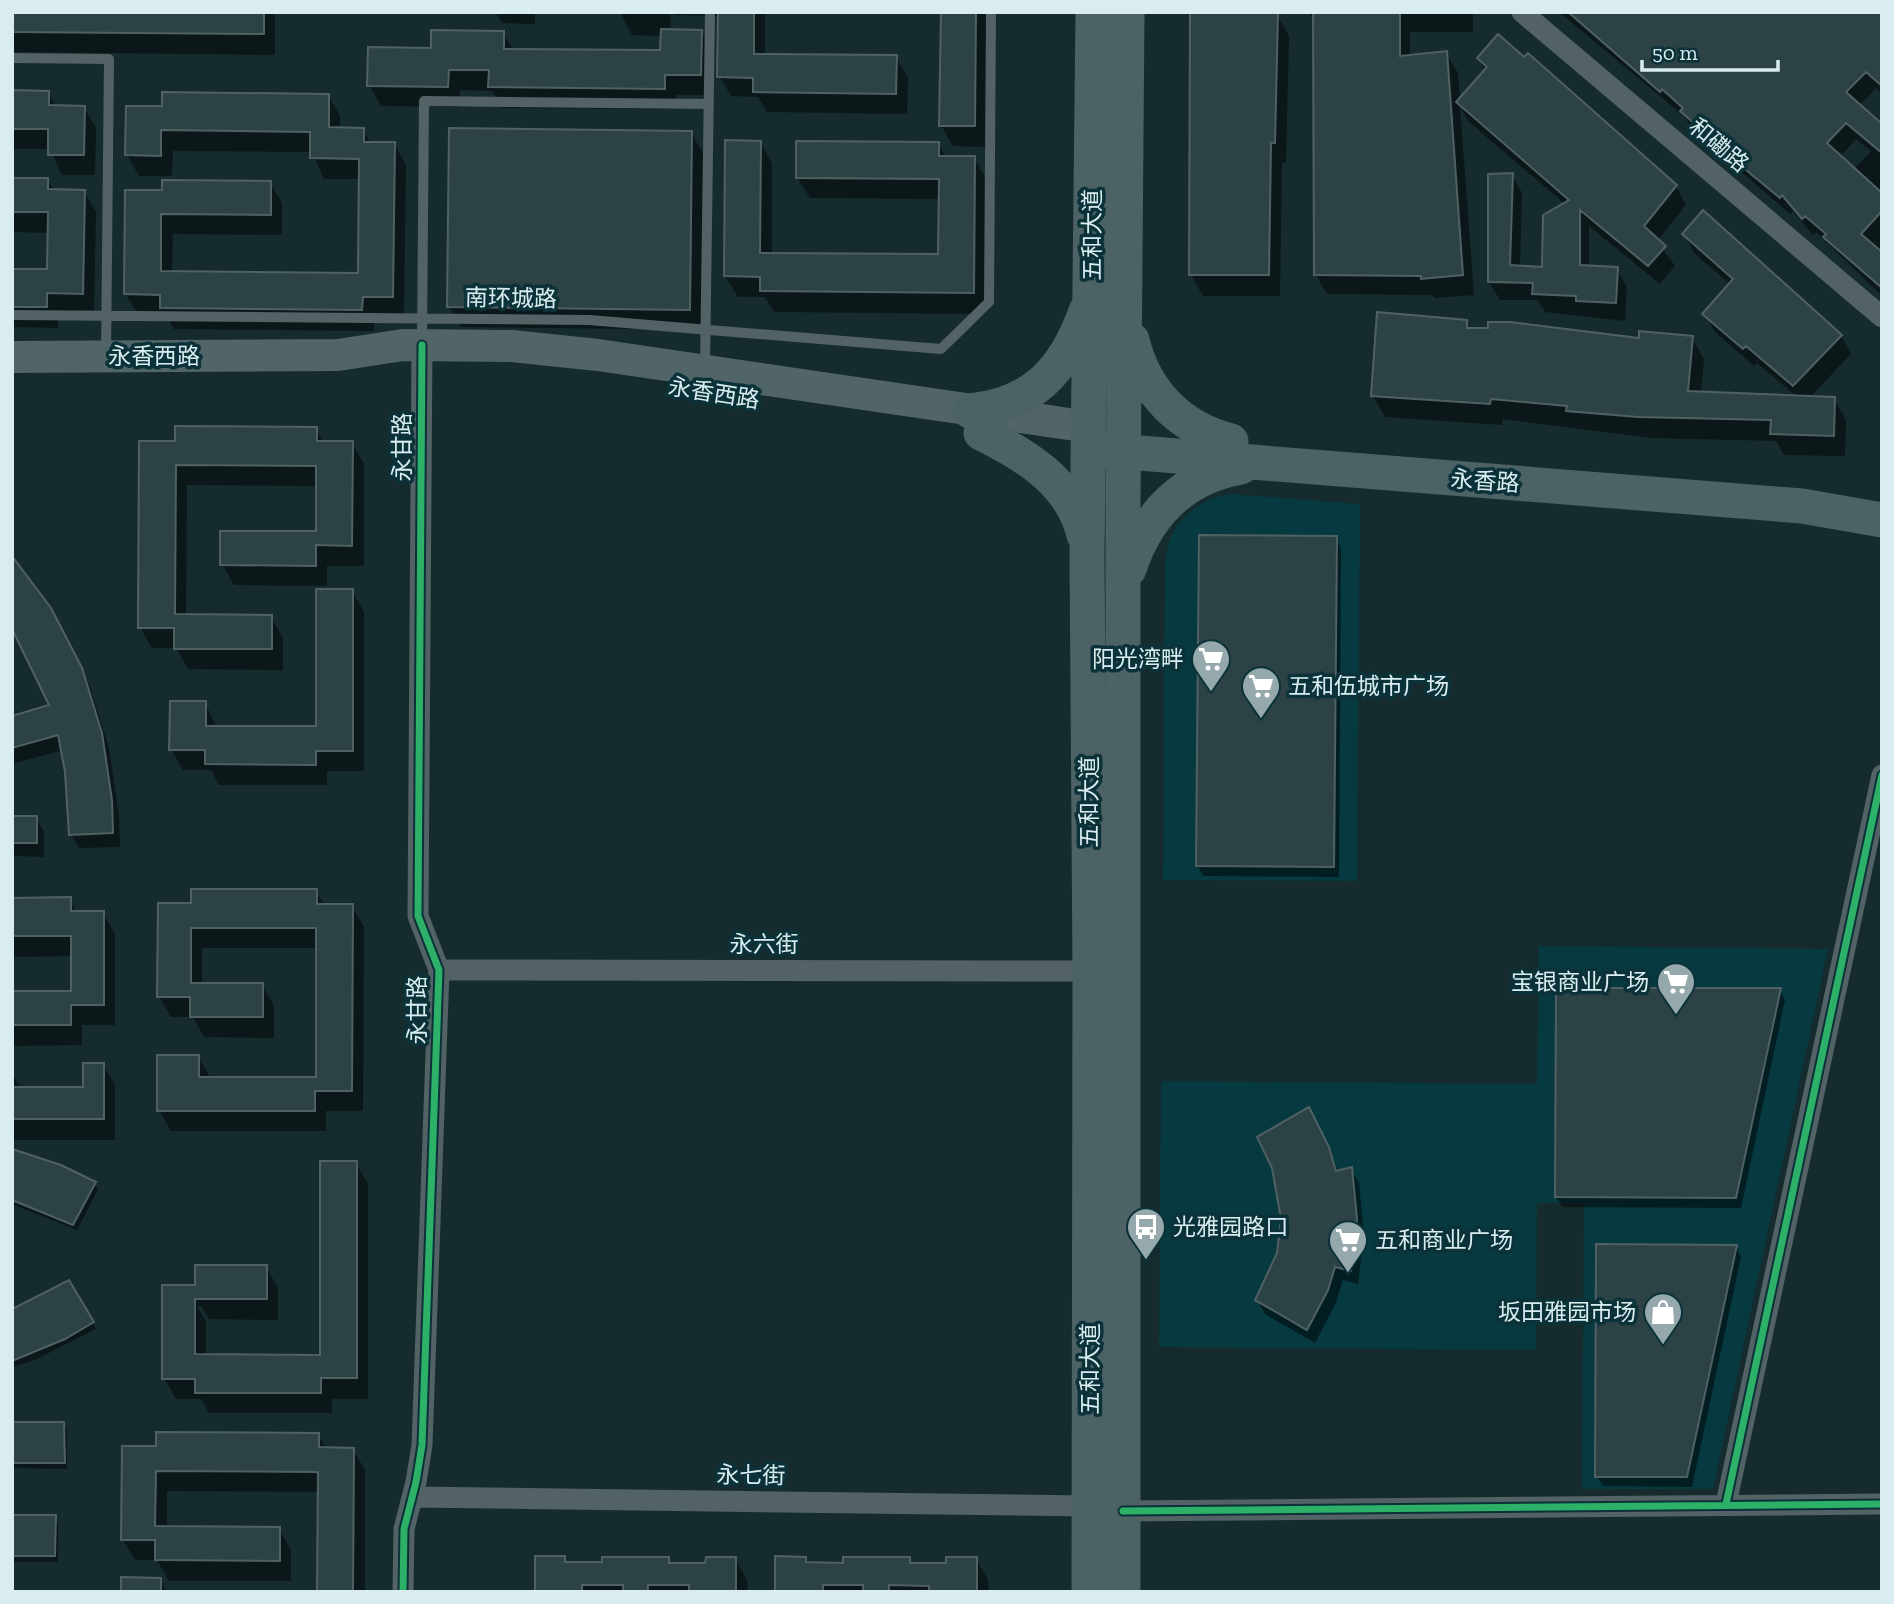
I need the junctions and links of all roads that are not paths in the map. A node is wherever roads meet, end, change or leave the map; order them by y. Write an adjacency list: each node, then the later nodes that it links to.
1 (710, 12): 7 (lane)
2 (990, 12): 12 (lane, 南环城路)
3 (1093, 12): 8 (main road, 五和大道)
4 (1127, 12): 8 (main road, 五和大道)
5 (1522, 12): 11 (street, 和磡路)
6 (12, 58): 10 (lane)
7 (709, 104): 12 (lane); 13 (lane)
8 (1114, 297): 17 (main road); 18 (main road, 五和大道); 19 (main road, 五和大道); 20 (main road)
9 (12, 314): 10 (lane, 南环城路)
10 (107, 316): 13 (lane, 南环城路); 15 (lane)
11 (1882, 317)
12 (707, 330): 13 (lane, 南环城路); 16 (lane)
13 (422, 343): 15 (main road, 永香西路); 16 (main road, 永香西路); 17 (main road, 永香西路); 28 (street, 永甘路)
14 (12, 357): 15 (main road, 永香西路)
15 (106, 357)
16 (705, 371): 17 (main road, 永香西路)
17 (975, 422): 18 (main road, 永香西路); 24 (main road)
18 (1088, 438): 19 (main road, 永香路); 24 (main road, 五和大道)
19 (1124, 441): 20 (main road, 永香路); 21 (main road, 永香路); 25 (main road, 五和大道)
20 (1231, 441): 22 (main road, 永香路)
21 (1262, 464): 23 (main road, 永香路); 25 (main road)
22 (1882, 498)
23 (1882, 520)
24 (1087, 556): 26 (main road, 五和大道)
25 (1124, 592): 26 (main road); 34 (main road, 五和大道)
26 (1087, 594): 29 (main road, 五和大道)
27 (1882, 775): 31 (street)
28 (439, 970): 29 (street, 永六街); 30 (street, 永甘路)
29 (1090, 971): 33 (main road, 五和大道)
30 (412, 1497): 33 (street, 永七街); 35 (street, 永甘路)
31 (1726, 1504): 32 (street); 34 (street)
32 (1882, 1504)
33 (1089, 1506): 36 (main road, 五和大道)
34 (1123, 1511): 37 (main road, 五和大道)
35 (403, 1592)
36 (1089, 1592)
37 (1123, 1592)

